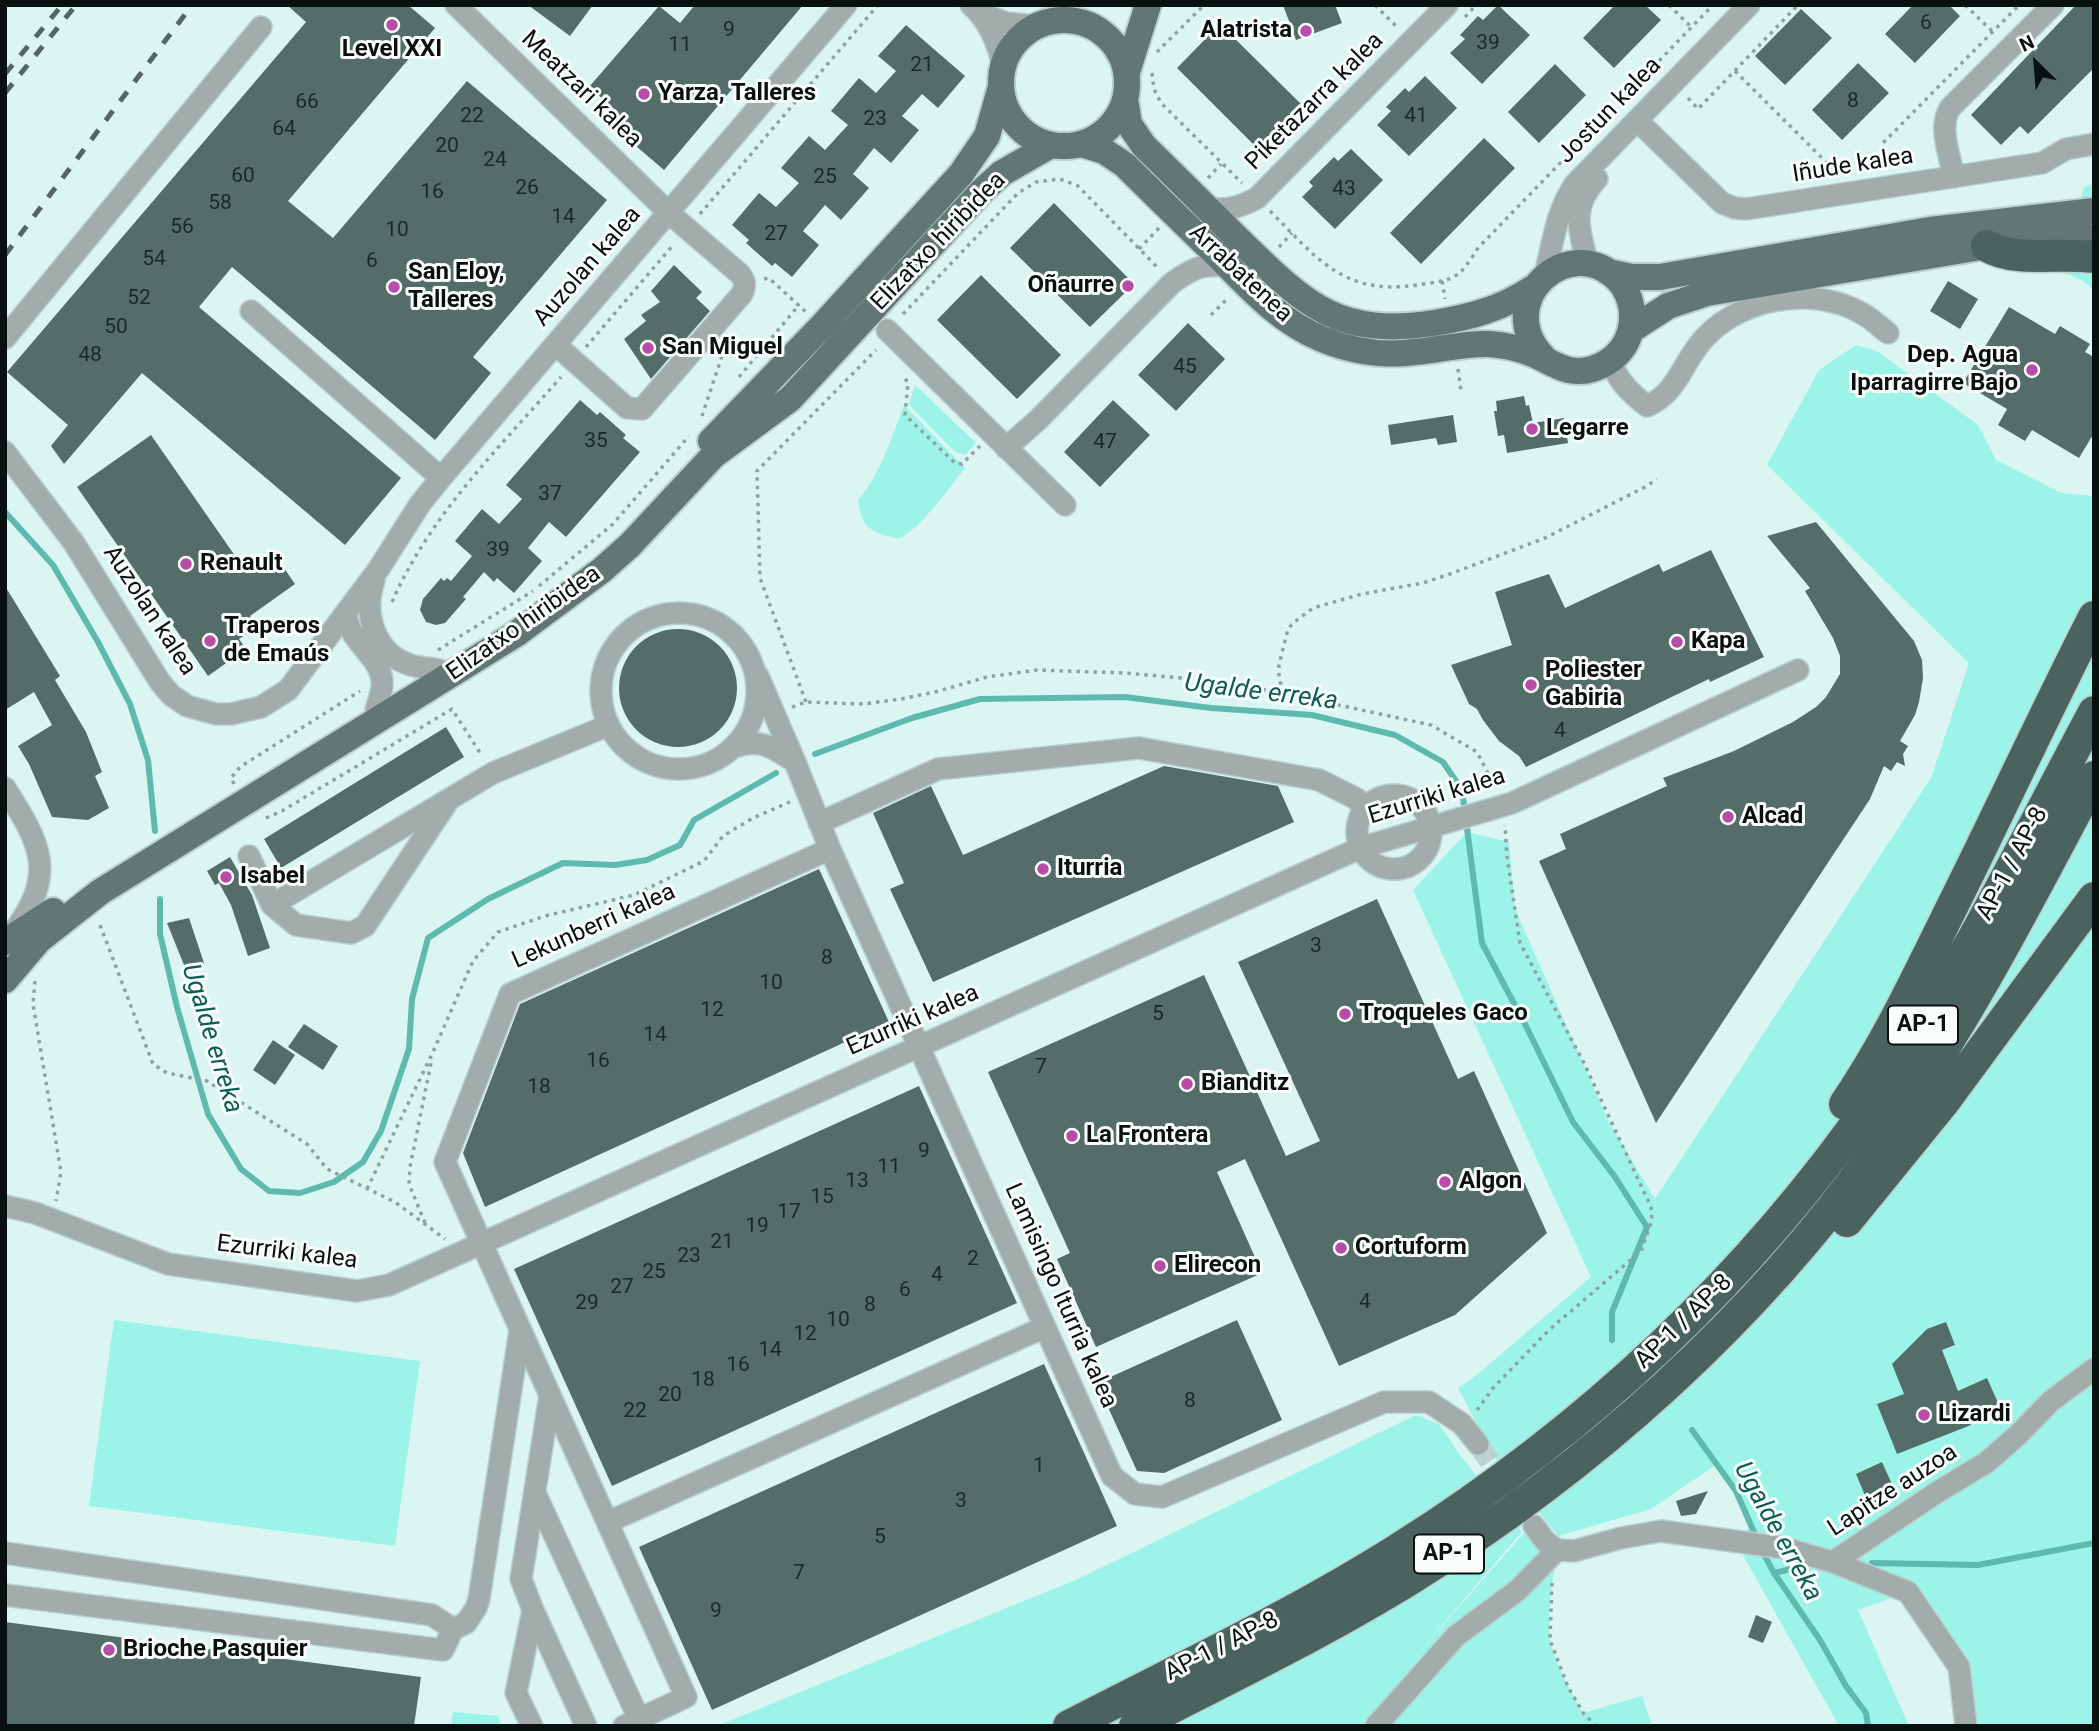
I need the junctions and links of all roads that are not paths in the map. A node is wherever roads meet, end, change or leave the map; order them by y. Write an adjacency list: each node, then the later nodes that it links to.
1 (456, 5): 23 (street, Meatzari kalea)
2 (846, 5): 23 (street, Auzolan kalea)
3 (1091, 5): 10 (main road)
4 (1148, 5): 13 (main road)
5 (1447, 5): 21 (street, Piketazarra kalea)
6 (1749, 5): 30 (street, Jostun kalea)
7 (1768, 5): 16 (street, Jostun kalea)
8 (2053, 5): 20 (street)
9 (976, 10): 11 (street); 14 (street)
10 (1061, 19): 11 (main road); 13 (main road)
11 (1035, 26): 14 (main road)
12 (261, 27): 36 (street)
13 (1127, 72): 15 (main road)
14 (1002, 77): 19 (main road); 49 (main road, Elizatxo hiribidea)
15 (1125, 99): 17 (main road); 21 (main road, Arrabatenea)
16 (1646, 129): 20 (street, Iñude kalea); 29 (street, Jostun kalea)
17 (1082, 144): 19 (main road); 24 (main road, Arrabatenea)
18 (2093, 144): 20 (street, Iñude kalea)
19 (1051, 145): 60 (main road, Elizatxo hiribidea)
20 (1954, 177)
21 (1208, 208): 30 (main road, Arrabatenea)
22 (2094, 211): 29 (main road, Arrabatenea)
23 (669, 213): 37 (street, Auzolan kalea); 37 (street, Meatzari kalea)
24 (1189, 227): 28 (main road, Arrabatenea); 31 (street)
25 (2094, 238): 26 (main road)
26 (1987, 246): 27 (highway); 34 (main road)
27 (2094, 257)
28 (1228, 266): 31 (street); 38 (main road, Arrabatenea)
29 (1598, 268): 30 (main road, Arrabatenea); 34 (main road)
30 (1539, 281): 38 (main road)
31 (1172, 283): 40 (street)
32 (251, 311): 42 (street)
33 (887, 330): 40 (street)
34 (1631, 330): 39 (main road)
35 (1888, 333): 39 (street)
36 (5, 338)
37 (556, 345): 42 (street, Auzolan kalea)
38 (1546, 360): 39 (main road, Arrabatenea)
39 (1611, 360)
40 (1006, 448): 43 (street)
41 (5, 452): 48 (street, Auzolan kalea)
42 (441, 478): 44 (street, Auzolan kalea)
43 (1065, 505)
44 (378, 570): 45 (street, Auzolan kalea); 47 (street, Auzolan kalea)
45 (346, 613): 47 (street); 48 (street, Auzolan kalea)
46 (2094, 617): 77 (highway)
47 (369, 640): 48 (street); 49 (street); 52 (street, Auzolan kalea)
48 (316, 655)
49 (434, 663): 52 (main road, Elizatxo hiribidea)
50 (1798, 670): 63 (street, Ezurriki kalea)
51 (758, 676): 54 (street); 55 (street); 56 (street, Lamisingo Iturria kalea)
52 (376, 709): 60 (main road, Elizatxo hiribidea)
53 (2094, 712): 77 (highway, AP-1 / AP-8 / AP-1)
54 (609, 725): 55 (street); 59 (street)
55 (734, 747): 56 (street)
56 (795, 762): 62 (street, Lamisingo Iturria kalea)
57 (2094, 777): 76 (highway, AP-1 / AP-8 / AP-1)
58 (5, 788): 69 (street)
59 (448, 801): 68 (street); 68 (street)
60 (245, 802): 69 (main road, Elizatxo hiribidea); 70 (main road, Elizatxo hiribidea)
61 (1364, 810): 62 (street); 63 (street); 64 (street)
62 (820, 823): 65 (street, Lamisingo Iturria kalea)
63 (1432, 827): 64 (street, Ezurriki kalea); 64 (street)
64 (1360, 848): 71 (street, Ezurriki kalea)
65 (830, 849): 71 (street, Lamisingo Iturria kalea); 75 (street, Lekunberri kalea)
66 (249, 856): 68 (street)
67 (2094, 898): 76 (highway)
68 (272, 905)
69 (6, 942)
70 (5, 980)
71 (919, 1047): 75 (street, Ezurriki kalea); 78 (street, Lamisingo Iturria kalea)
72 (5, 1193): 74 (street)
73 (5, 1206): 74 (street)
74 (43, 1216): 75 (street, Ezurriki kalea)
75 (481, 1244): 79 (street, Lekunberri kalea)
76 (1766, 1285): 96 (highway, AP-1 / AP-8 / AP-1)
77 (1704, 1305): 95 (highway, AP-1 / AP-8 / AP-1)
78 (1045, 1327): 82 (street, Lamisingo Iturria kalea); 84 (street)
79 (520, 1330): 81 (street, Lekunberri kalea); 91 (street)
80 (2094, 1369): 88 (street, Lapitze auzoa)
81 (550, 1395): 83 (street); 84 (street, Lekunberri kalea)
82 (1478, 1444)
83 (535, 1493): 90 (street); 92 (street)
84 (608, 1522): 92 (street, Lekunberri kalea)
85 (1534, 1526): 86 (street)
86 (1557, 1550): 88 (street); 97 (street)
87 (5, 1553): 91 (street)
88 (1833, 1562): 98 (street, Lapitze auzoa)
89 (5, 1595): 91 (street)
90 (533, 1610): 93 (street); 94 (street)
91 (453, 1629)
92 (632, 1722)
93 (532, 1726)
94 (586, 1726)
95 (1069, 1726)
96 (1135, 1726)
97 (1376, 1726)
98 (1966, 1726)

